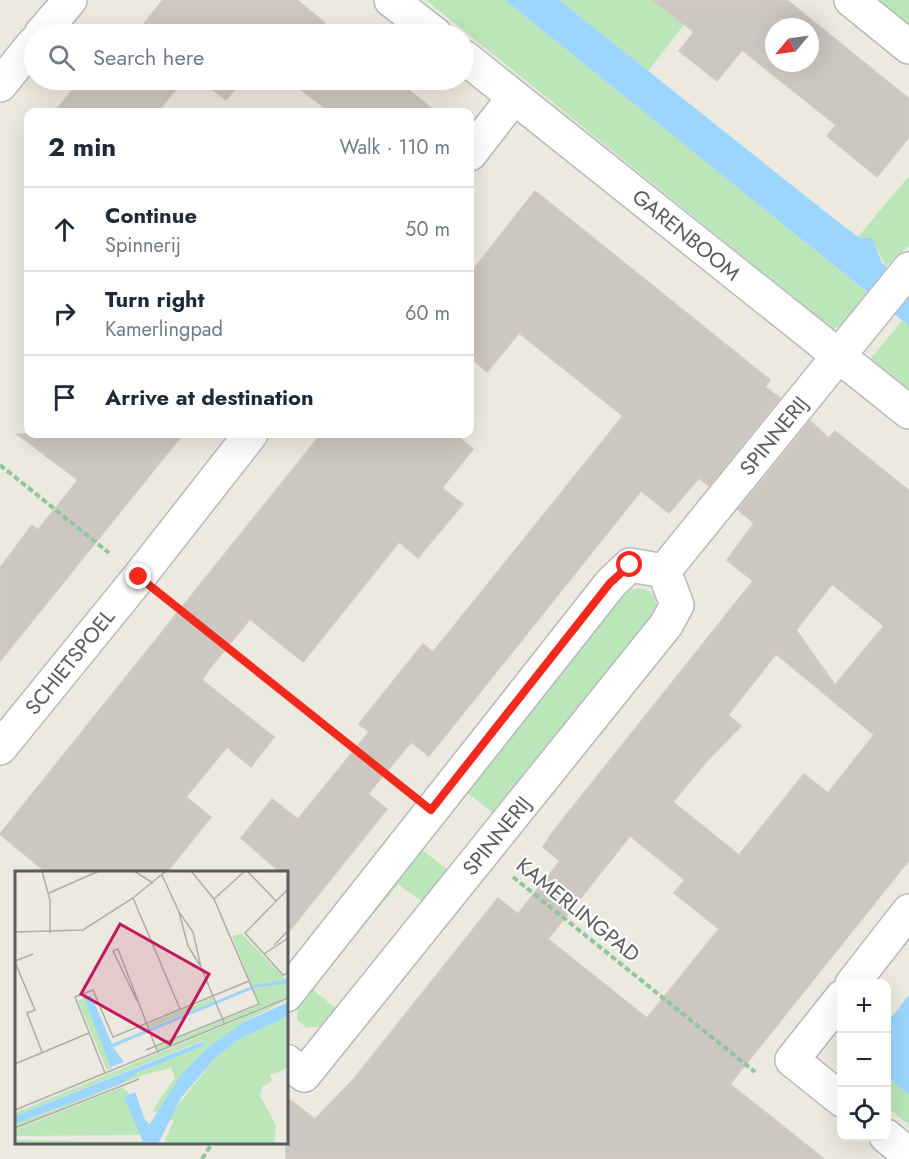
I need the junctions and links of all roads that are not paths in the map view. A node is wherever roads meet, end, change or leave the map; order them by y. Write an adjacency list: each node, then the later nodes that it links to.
1 (70, 0): 4 (street)
2 (391, 0): 5 (street)
3 (850, 0): 6 (street)
4 (50, 24)
5 (422, 24)
6 (909, 46)
7 (24, 55): 9 (street)
8 (474, 65): 10 (street, GARENBOOM)
9 (0, 85)
10 (514, 97): 11 (street); 13 (street, GARENBOOM)
11 (474, 149)
12 (909, 268): 13 (street, SPINNERIJ)
13 (839, 356): 14 (street, GARENBOOM); 16 (street, SPINNERIJ)
14 (909, 412)
15 (248, 438): 17 (street, SCHIETSPOEL)
16 (664, 572): 20 (street); 22 (street, SPINNERIJ)
17 (0, 748)
18 (909, 911): 19 (street)
19 (856, 979)
20 (288, 991)
21 (837, 1004): 23 (street)
22 (288, 1063)
23 (837, 1096)
24 (891, 1141): 25 (street)
25 (909, 1155)

